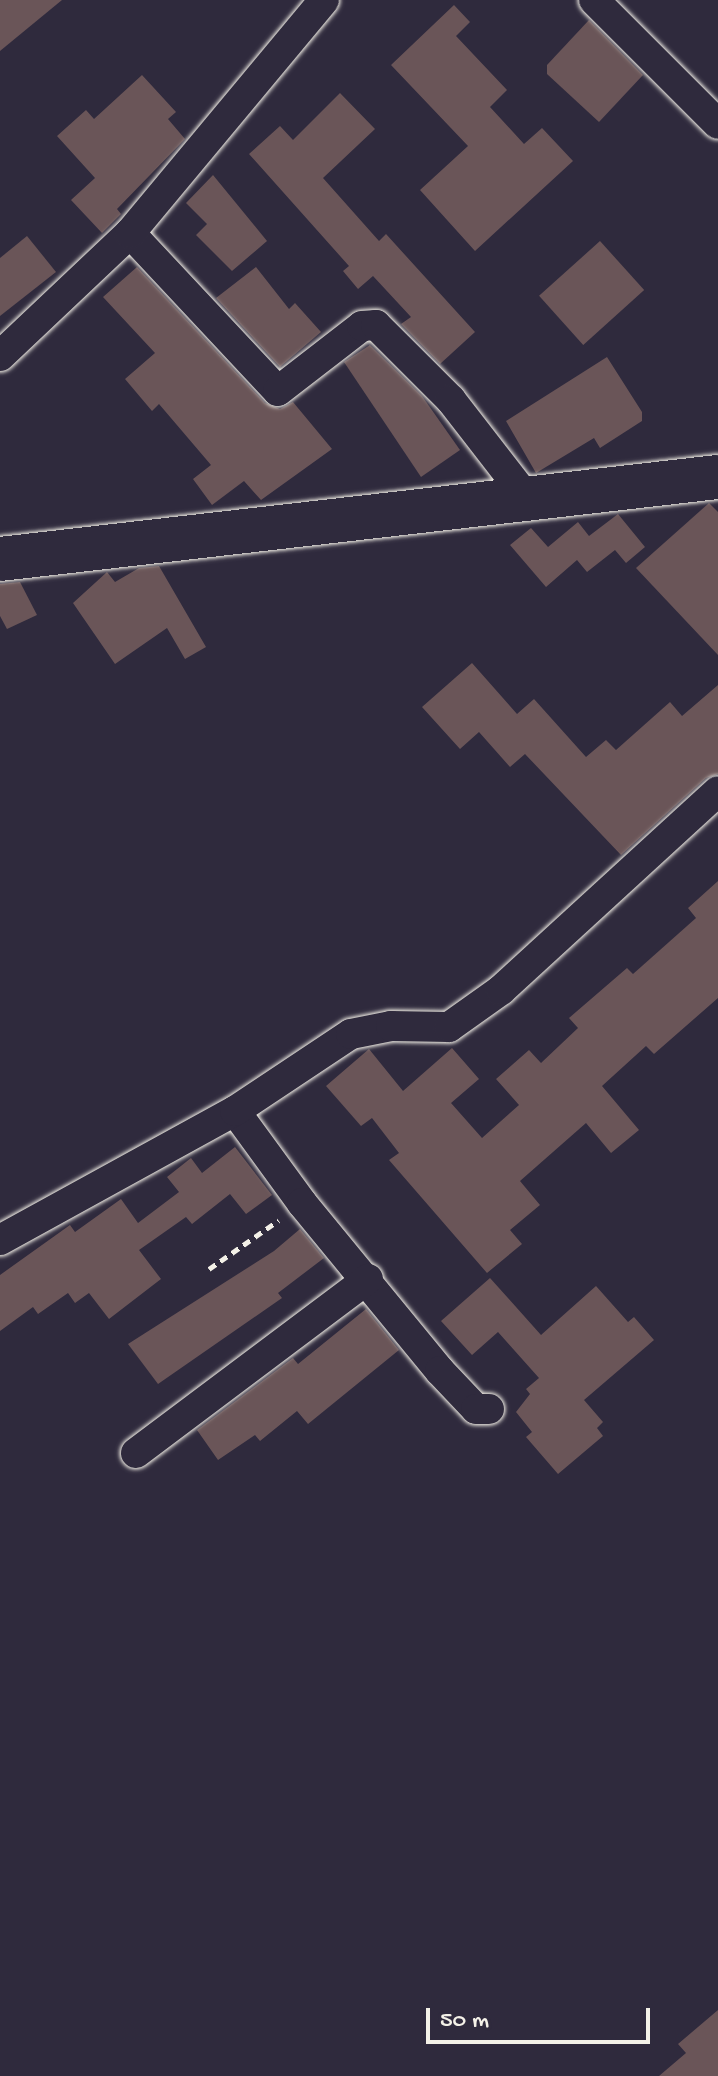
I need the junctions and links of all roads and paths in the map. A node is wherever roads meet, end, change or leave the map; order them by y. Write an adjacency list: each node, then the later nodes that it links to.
1 (324, 0): 4 (street)
2 (594, 0): 3 (street)
3 (718, 124)
4 (130, 233): 5 (street); 7 (street)
5 (0, 356)
6 (718, 477): 7 (street)
7 (527, 498): 8 (street)
8 (1, 557)
9 (718, 791): 10 (street)
10 (235, 1111): 11 (street); 12 (street)
11 (302, 1203): 13 (path); 14 (street)
12 (0, 1240)
13 (209, 1269)
14 (368, 1279): 15 (street); 16 (street)
15 (489, 1409)
16 (136, 1453)

